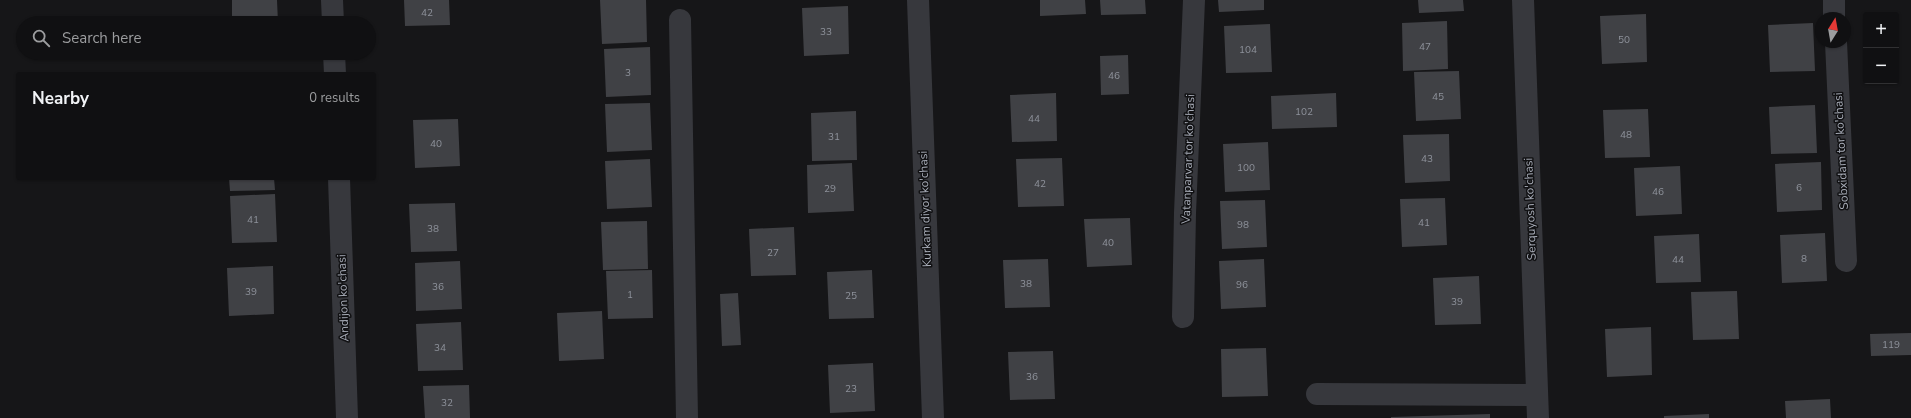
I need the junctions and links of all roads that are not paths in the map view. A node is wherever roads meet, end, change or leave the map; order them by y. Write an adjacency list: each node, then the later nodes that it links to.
1 (332, 0): 7 (street)
2 (918, 0): 19 (street, Kurkam diyor ko'chasi)
3 (1194, 0): 14 (street, Vatanparvar tor ko'chasi)
4 (1523, 0): 16 (street, Serquyosh ko'chasi)
5 (1834, 0): 6 (street)
6 (1834, 12)
7 (333, 16)
8 (680, 20): 18 (street)
9 (1836, 48): 13 (street, Sobxidam tor ko'chasi)
10 (334, 60): 11 (street)
11 (335, 72)
12 (338, 180): 17 (street, Andijon ko'chasi)
13 (1846, 261)
14 (1183, 317)
15 (1317, 394): 16 (street)
16 (1537, 395): 20 (street, Serquyosh ko'chasi)
17 (347, 418)
18 (687, 418)
19 (933, 418)
20 (1538, 418)

